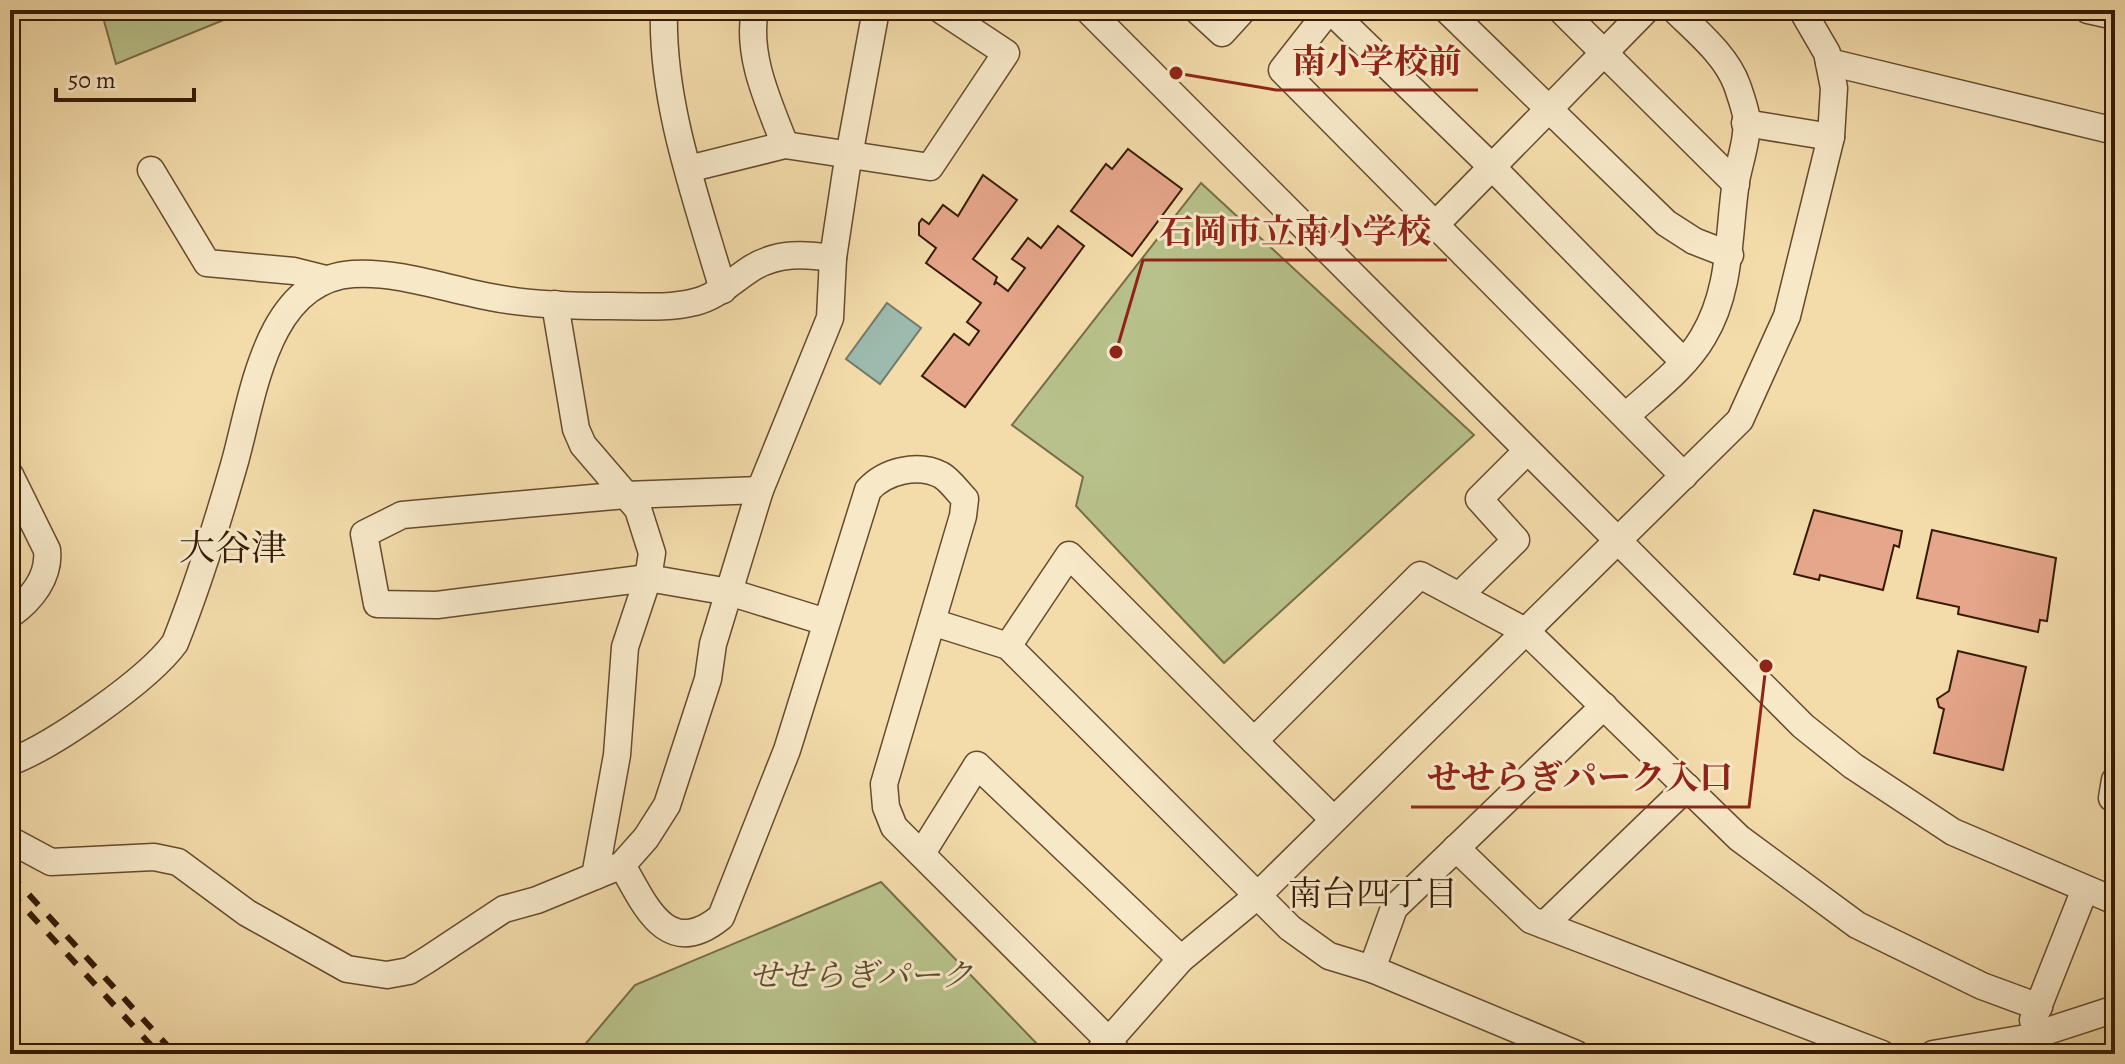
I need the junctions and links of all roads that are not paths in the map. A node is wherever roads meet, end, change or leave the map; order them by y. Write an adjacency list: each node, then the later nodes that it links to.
1 (664, 10): 25 (street)
2 (755, 10): 22 (street)
3 (876, 10): 23 (street)
4 (941, 10): 23 (street)
5 (1088, 10): 36 (street)
6 (1197, 10): 7 (street)
7 (1243, 10)
8 (1329, 10): 24 (street); 28 (street)
9 (1447, 10): 18 (street)
10 (1561, 10): 16 (street)
11 (1646, 10): 16 (street)
12 (1675, 10): 19 (street)
13 (1802, 10): 17 (street)
14 (2088, 10): 15 (street)
15 (2115, 16)
16 (1604, 53): 18 (street); 27 (street)
17 (1829, 62): 20 (street); 21 (street)
18 (1547, 111): 24 (street); 29 (street)
19 (1745, 123): 21 (street); 27 (street)
20 (2115, 131)
21 (1831, 137): 38 (street)
22 (785, 145): 23 (street); 25 (street)
23 (849, 156): 30 (street)
24 (1492, 167): 28 (street); 34 (street)
25 (688, 169): 32 (street)
26 (151, 170): 31 (street)
27 (1736, 184): 29 (street)
28 (1437, 223): 35 (street)
29 (1730, 255): 34 (street)
30 (833, 258): 32 (street); 39 (street)
31 (326, 279): 33 (street); 52 (street)
32 (723, 290): 33 (street)
33 (555, 304): 40 (street)
34 (1684, 362): 35 (street)
35 (1626, 416): 38 (street)
36 (1526, 452): 41 (street); 44 (street)
37 (10, 475): 45 (street)
38 (1684, 476): 41 (street)
39 (760, 490): 40 (street); 43 (street)
40 (626, 495): 42 (street); 42 (street)
41 (1617, 542): 48 (street); 62 (street)
42 (648, 578): 43 (street); 61 (street)
43 (729, 592): 46 (street); 60 (street)
44 (1460, 595): 48 (street); 51 (street)
45 (10, 615)
46 (826, 622): 47 (street); 60 (street)
47 (932, 622): 49 (street); 59 (street)
48 (1527, 632): 50 (street); 56 (street)
49 (1008, 646): 51 (street); 63 (street)
50 (1604, 706): 54 (street); 58 (street)
51 (1254, 741): 56 (street)
52 (10, 762)
53 (2115, 780): 55 (street)
54 (1687, 787): 65 (street); 68 (street)
55 (2115, 799)
56 (1333, 819): 63 (street)
57 (10, 840): 61 (street)
58 (1456, 848): 65 (street); 67 (street)
59 (922, 853): 66 (street); 71 (street)
60 (622, 865): 61 (street)
61 (595, 876)
62 (2085, 889): 64 (street); 68 (street)
63 (1257, 896): 66 (street); 67 (street)
64 (2115, 901)
65 (1544, 925): 73 (street)
66 (1181, 959): 71 (street)
67 (1372, 969): 72 (street)
68 (2039, 1007): 70 (street)
69 (2115, 1009): 70 (street)
70 (2026, 1038): 74 (street)
71 (1108, 1050)
72 (1576, 1054)
73 (1882, 1054)
74 (1933, 1054)

